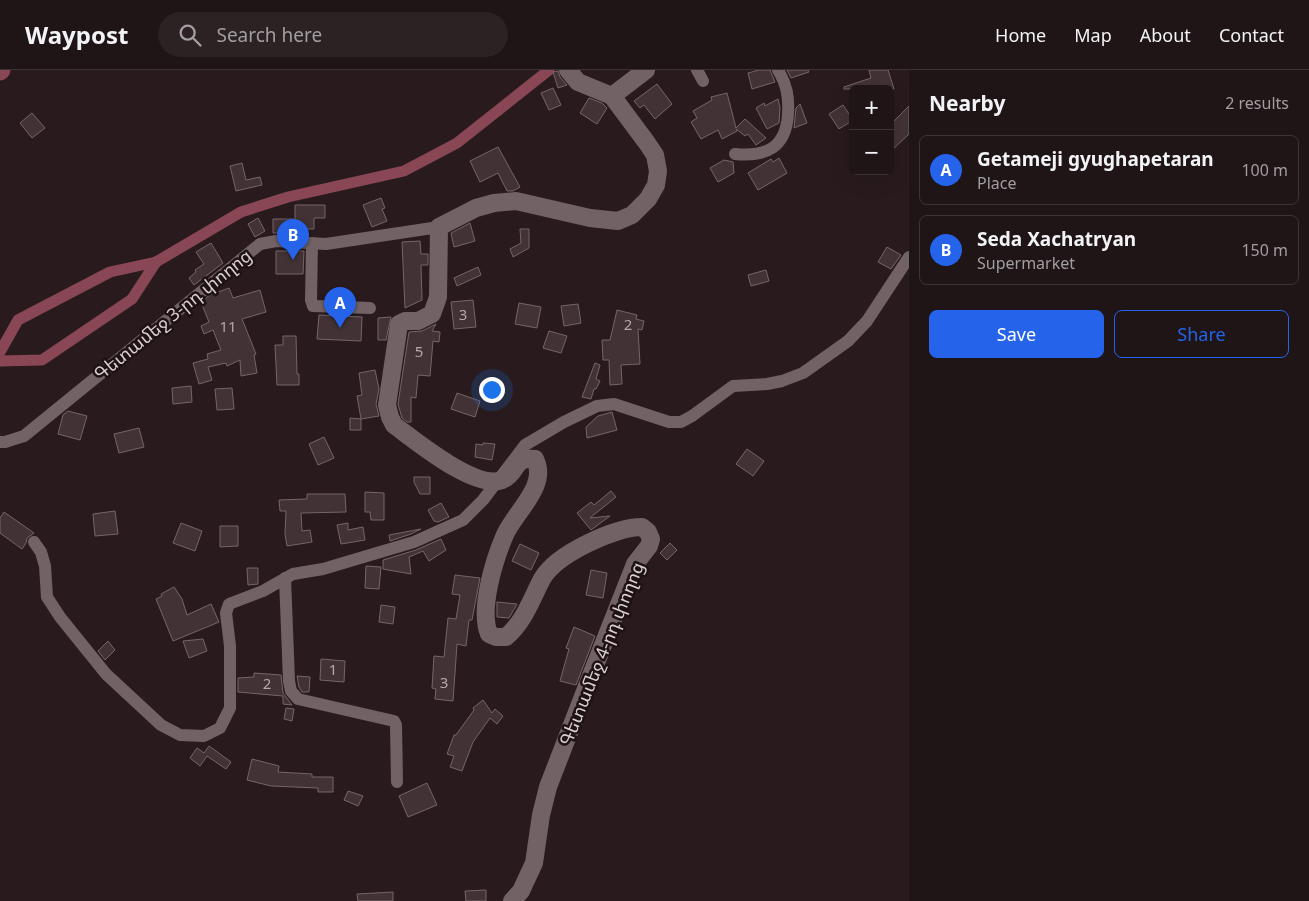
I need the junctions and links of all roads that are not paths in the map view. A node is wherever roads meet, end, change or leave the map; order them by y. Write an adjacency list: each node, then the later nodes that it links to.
1 (568, 70): 4 (street)
2 (646, 70): 4 (street)
3 (778, 70): 5 (street)
4 (612, 96): 6 (street, Գետամեջ 3-րդ փողոց)
5 (735, 154)
6 (439, 227): 7 (street, Գետամեջ 3-րդ փողոց); 11 (street)
7 (312, 243): 9 (street); 10 (street, Գետամեջ 3-րդ փողոց)
8 (909, 257): 11 (street)
9 (370, 308)
10 (0, 442)
11 (497, 482): 13 (street); 15 (street, Գետամեջ 4-րդ փողոց)
12 (34, 542): 13 (street)
13 (285, 578): 14 (street)
14 (397, 782)
15 (512, 901)

